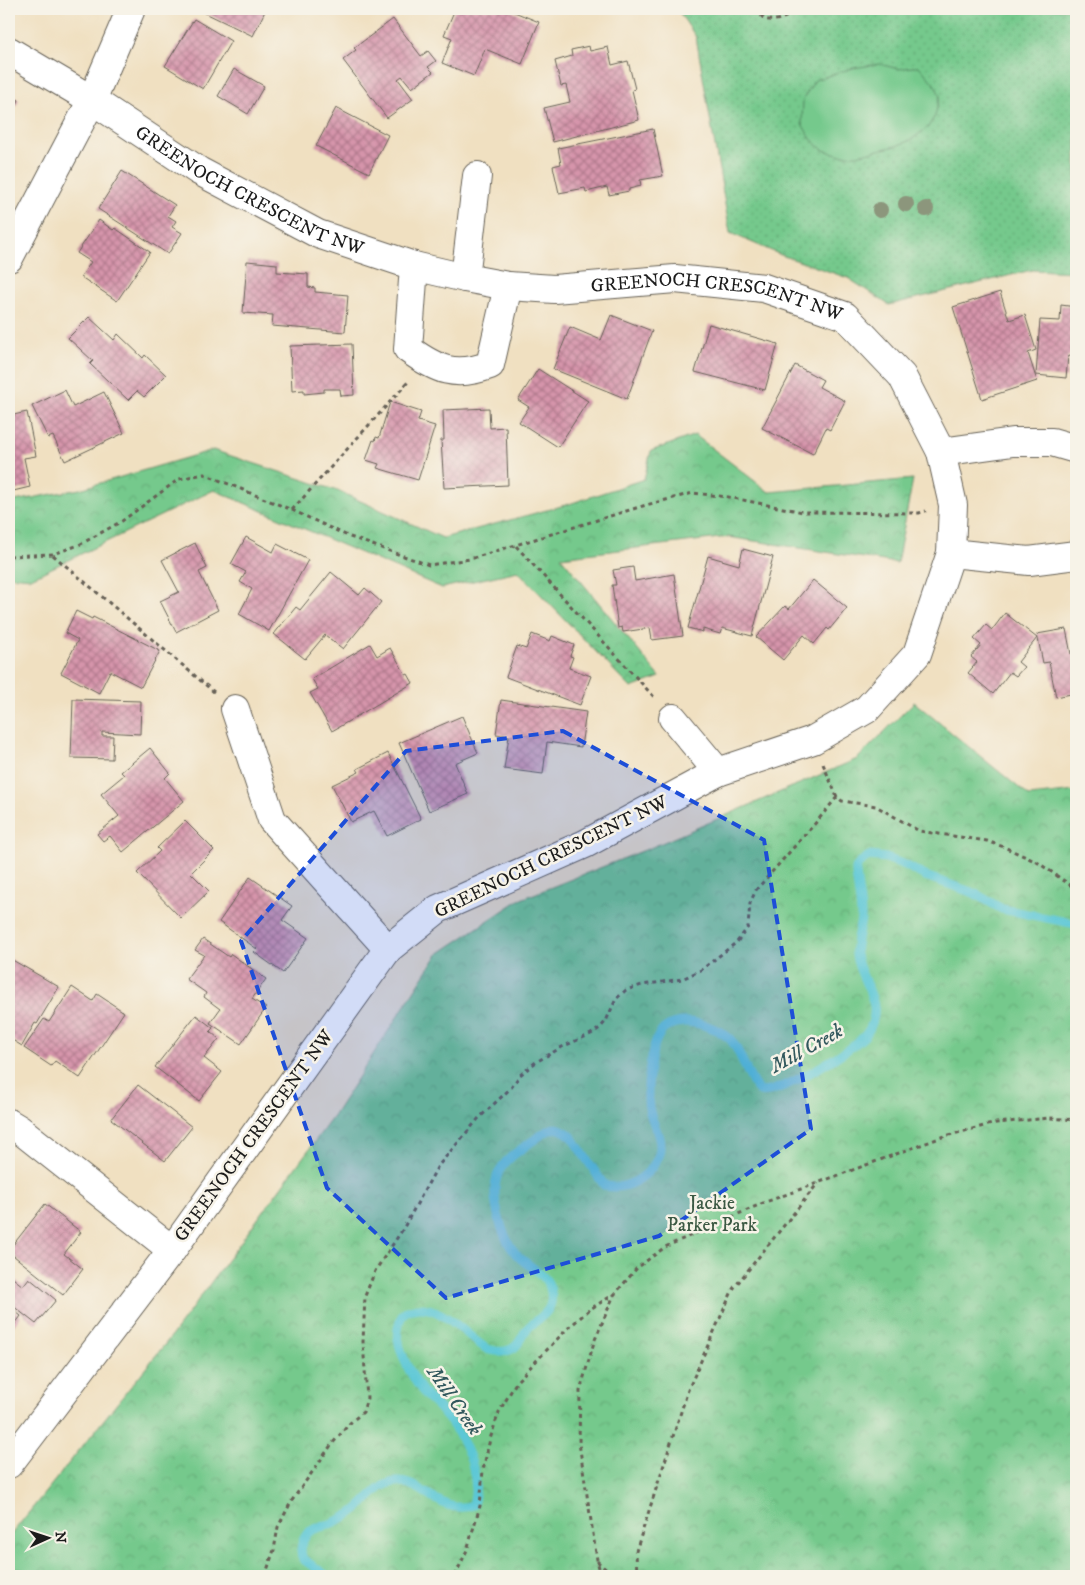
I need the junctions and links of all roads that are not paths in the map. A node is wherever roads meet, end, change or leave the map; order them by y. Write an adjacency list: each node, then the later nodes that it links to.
1 (130, 9): 3 (street)
2 (9, 51): 3 (street, GREENOCH CRESCENT NW)
3 (92, 100): 5 (street); 6 (street, GREENOCH CRESCENT NW)
4 (478, 176): 7 (street)
5 (9, 258)
6 (414, 266): 7 (street, GREENOCH CRESCENT NW); 8 (street)
7 (465, 278): 8 (street, GREENOCH CRESCENT NW)
8 (508, 286): 10 (street, GREENOCH CRESCENT NW)
9 (1076, 449): 10 (street)
10 (941, 452): 11 (street, GREENOCH CRESCENT NW)
11 (951, 553): 12 (street); 15 (street, GREENOCH CRESCENT NW)
12 (1076, 555)
13 (235, 709): 16 (street)
14 (673, 718): 15 (street)
15 (718, 772): 16 (street, GREENOCH CRESCENT NW)
16 (388, 949): 18 (street, GREENOCH CRESCENT NW)
17 (9, 1123): 18 (street, GREENOCH CRESCENT NW)
18 (172, 1250): 19 (street, GREENOCH CRESCENT NW)
19 (9, 1464)

